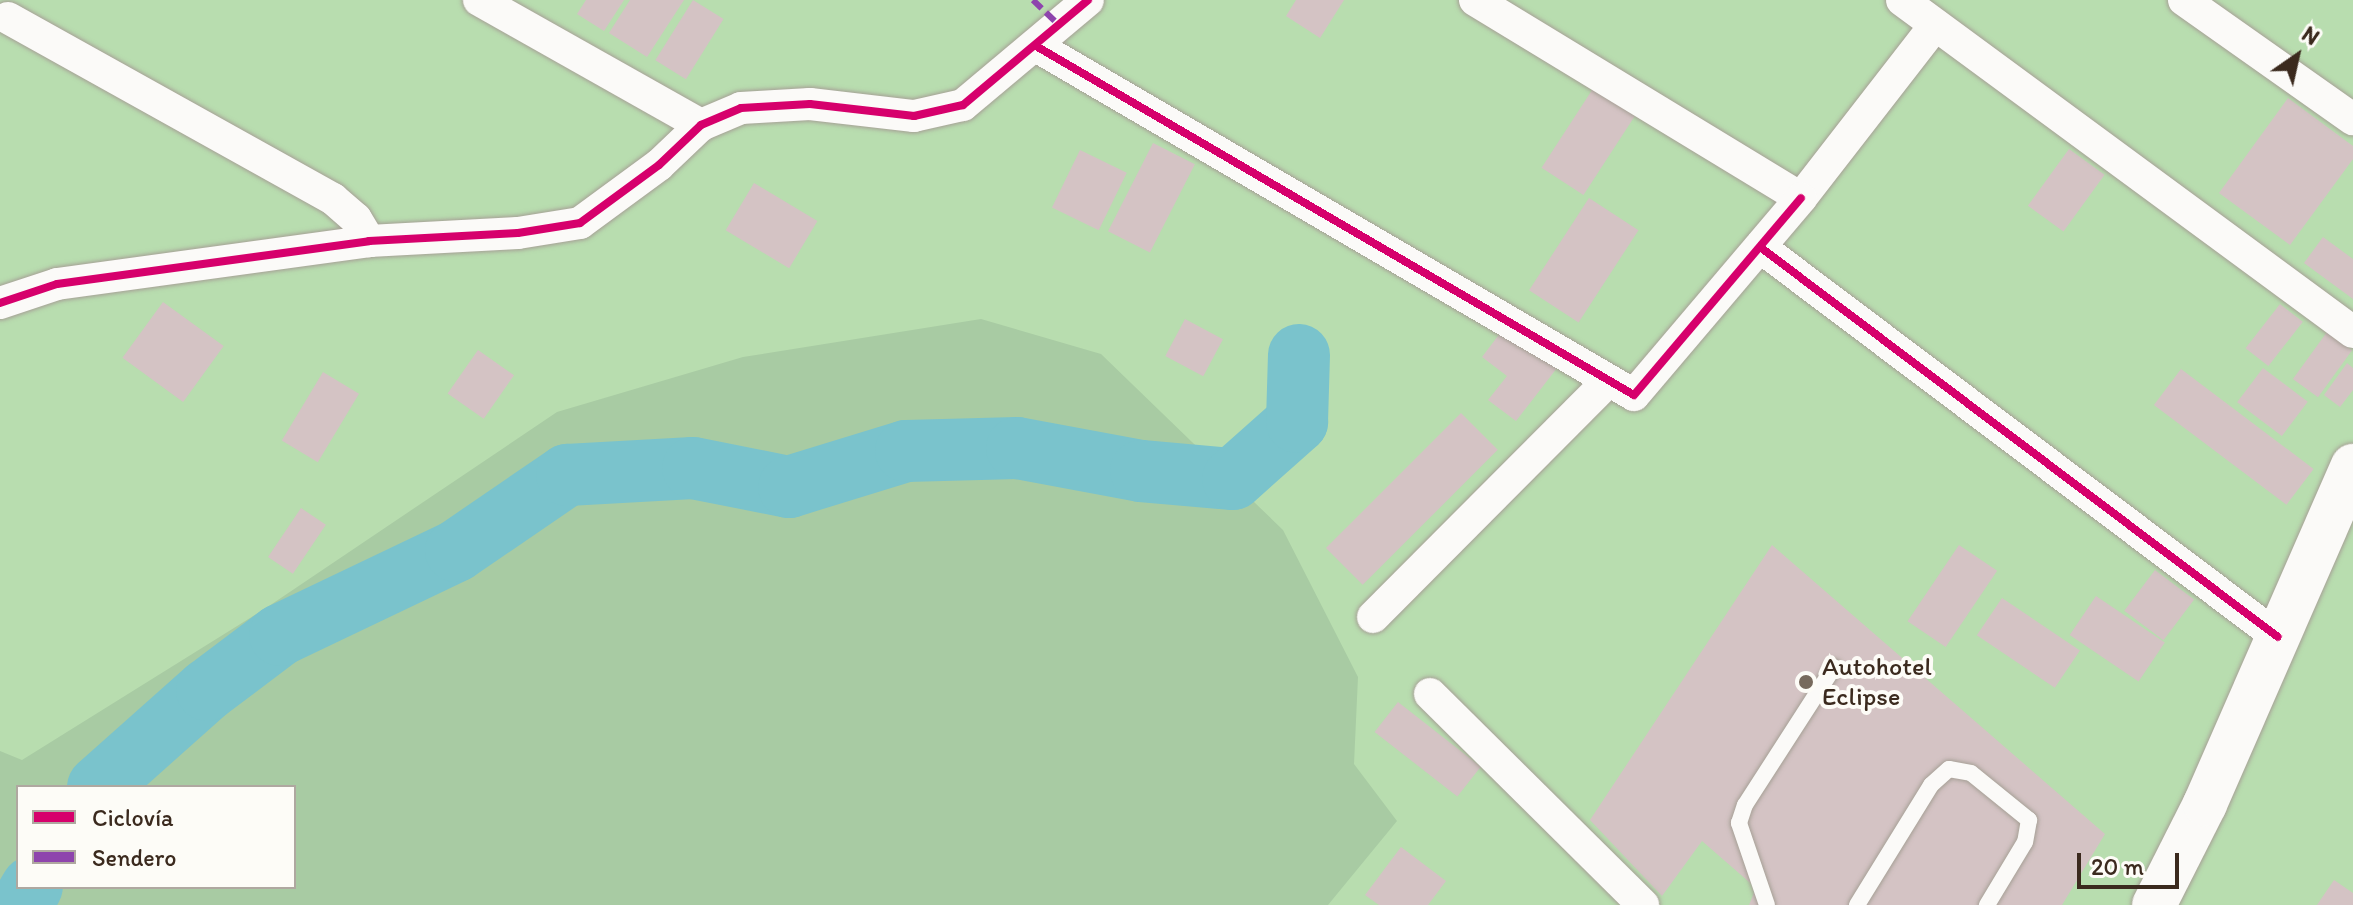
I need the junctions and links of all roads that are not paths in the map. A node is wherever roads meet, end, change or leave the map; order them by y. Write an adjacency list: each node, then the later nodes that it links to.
1 (479, 0): 10 (street)
2 (1088, 0): 8 (street)
3 (1475, 0): 11 (street)
4 (1902, 0): 7 (street)
5 (2184, 0): 9 (street)
6 (8, 18): 12 (street)
7 (1935, 25): 11 (street); 15 (street)
8 (1036, 46): 10 (street); 16 (street)
9 (2353, 119)
10 (701, 125): 12 (street)
11 (1801, 198): 13 (street)
12 (369, 241): 14 (street)
13 (1760, 247): 16 (street); 19 (street)
14 (0, 303)
15 (2353, 332)
16 (1608, 381): 18 (street)
17 (2353, 466): 19 (main road)
18 (1373, 617)
19 (2278, 637): 26 (main road)
20 (1834, 667): 23 (lane)
21 (1430, 694): 22 (street)
22 (1643, 905)
23 (1767, 905)
24 (1857, 905): 25 (lane)
25 (1987, 905)
26 (2154, 905)

